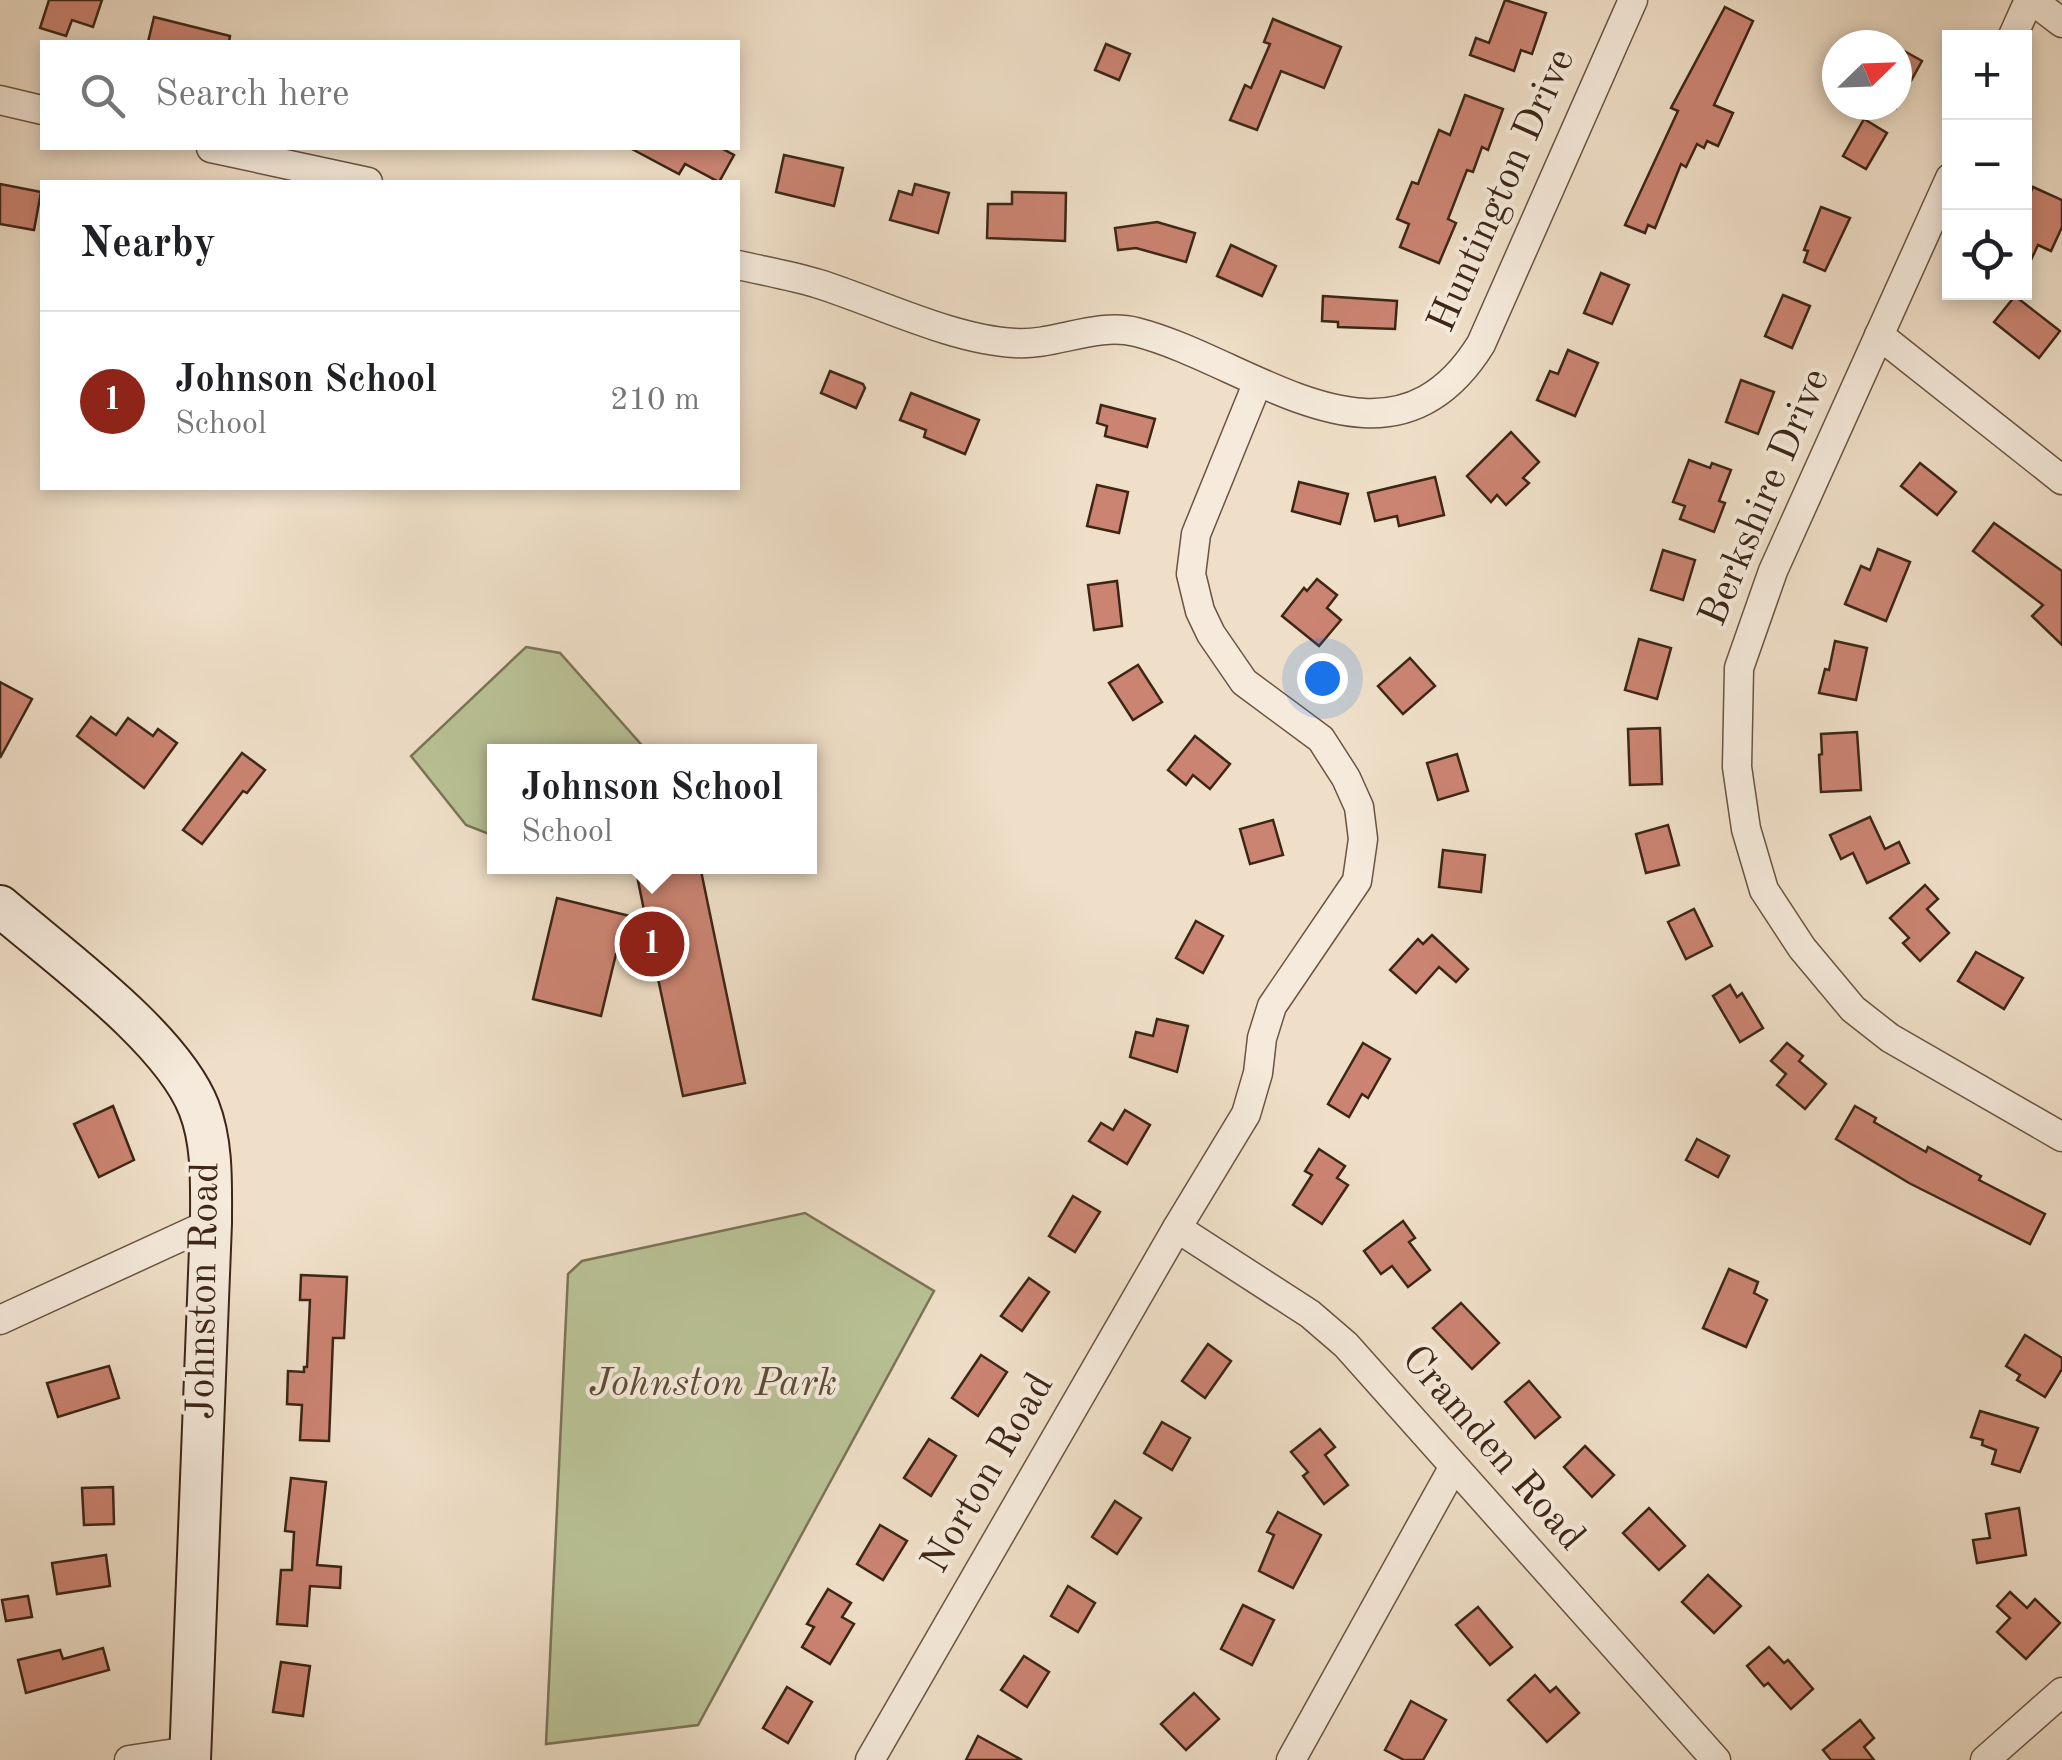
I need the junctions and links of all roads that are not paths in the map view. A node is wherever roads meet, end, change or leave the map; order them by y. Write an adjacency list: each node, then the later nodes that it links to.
1 (1633, 0): 12 (street, Huntington Drive)
2 (2030, 0): 3 (street); 4 (street)
3 (2062, 23)
4 (2016, 30)
5 (0, 100): 6 (street)
6 (40, 110)
7 (221, 150): 8 (street)
8 (359, 180)
9 (1942, 196): 11 (street, Berkshire Drive)
10 (740, 266): 12 (street, Huntington Drive)
11 (1879, 335): 13 (street); 15 (street, Berkshire Drive)
12 (1257, 384): 17 (street, Norton Road)
13 (2062, 480)
14 (0, 906): 16 (street, Johnston Road)
15 (2062, 1137)
16 (212, 1223): 18 (street); 21 (street, Johnston Road)
17 (1177, 1228): 19 (street, Cramden Road); 23 (street, Norton Road)
18 (0, 1320)
19 (1454, 1468): 24 (street); 25 (street, Cramden Road)
20 (2062, 1692): 26 (street)
21 (189, 1755): 22 (street)
22 (128, 1760)
23 (870, 1760)
24 (1291, 1760)
25 (1716, 1760)
26 (1985, 1760)

